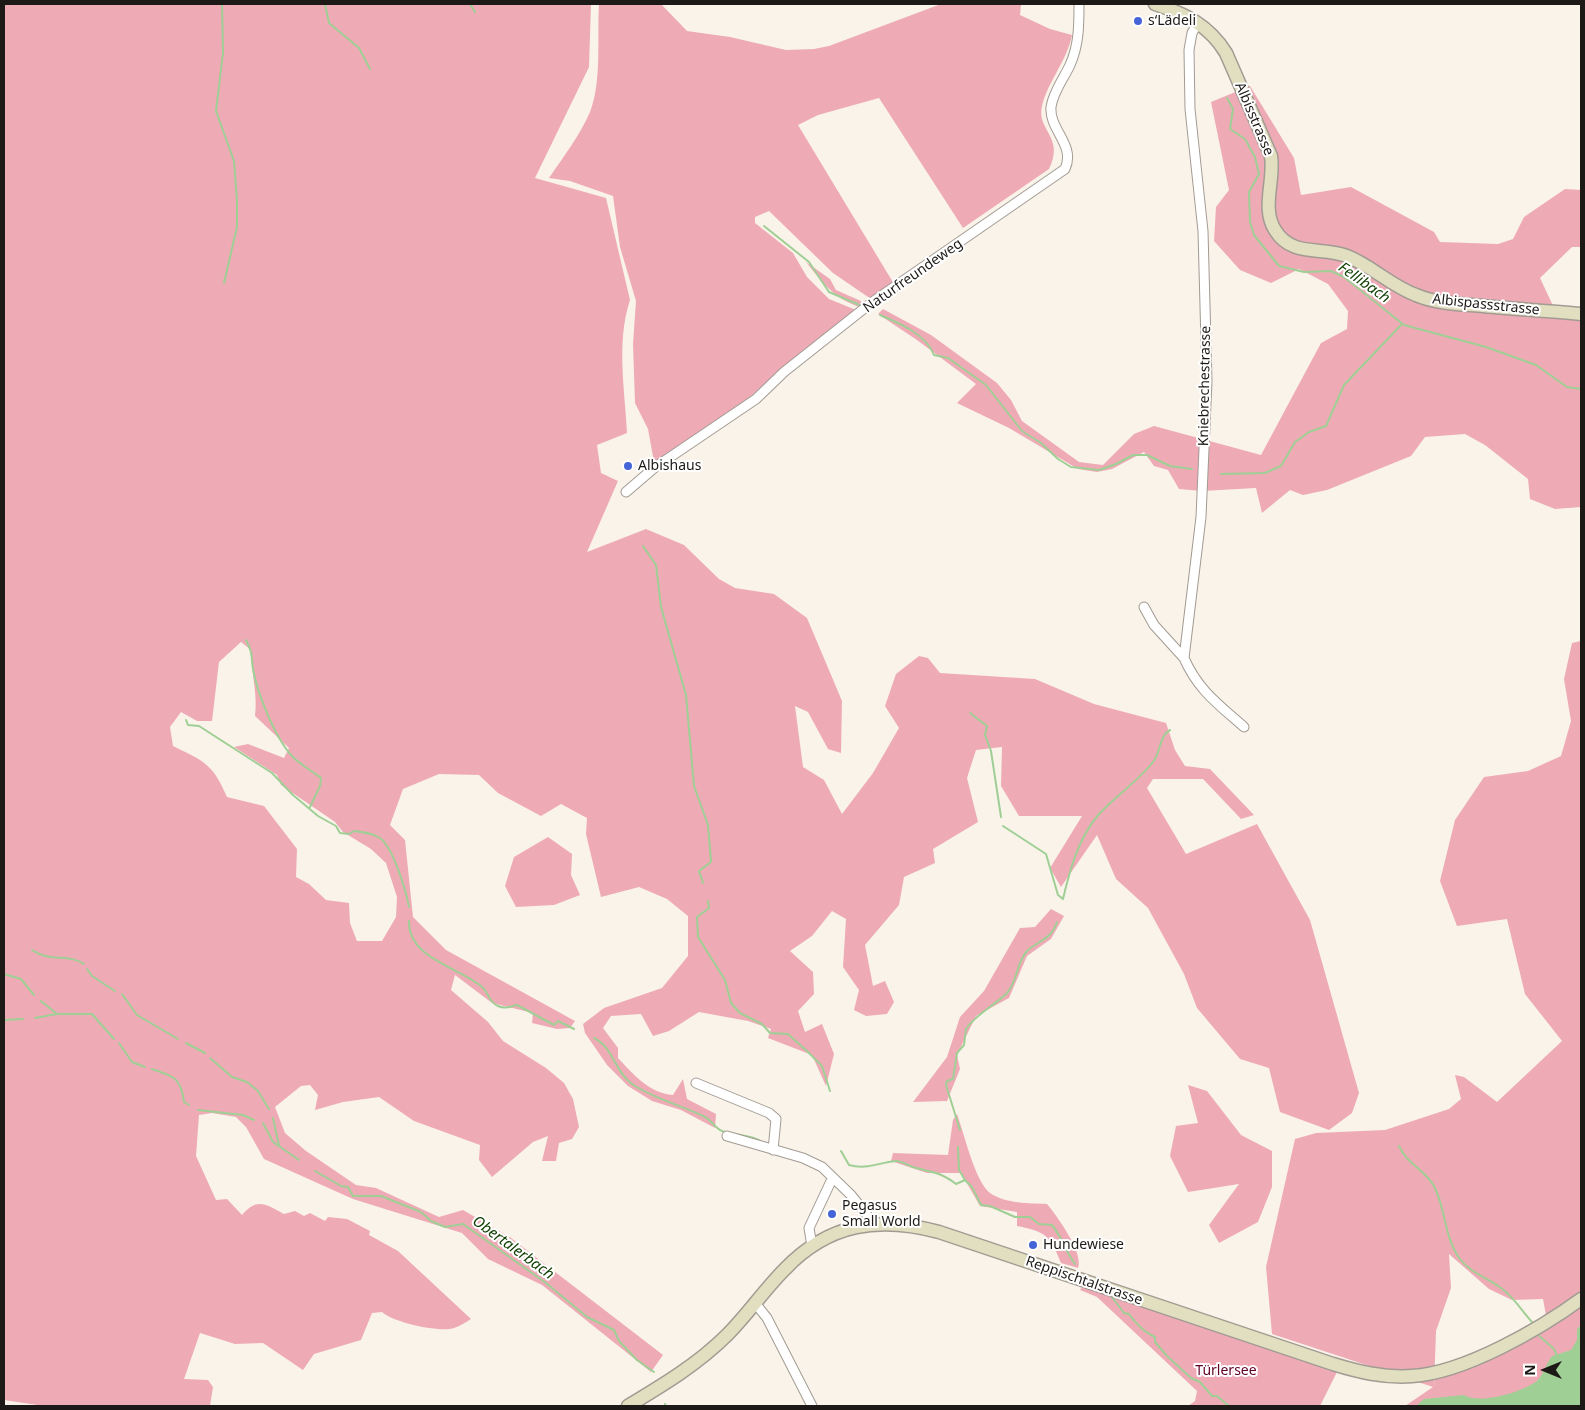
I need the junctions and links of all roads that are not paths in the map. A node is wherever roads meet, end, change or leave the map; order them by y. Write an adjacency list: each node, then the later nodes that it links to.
1 (1079, 4): 6 (street, Naturfreundeweg)
2 (1155, 4): 3 (main road, Albisstrasse)
3 (1198, 22): 4 (main road, Albisstrasse); 8 (street, Kniebrechestrasse)
4 (1342, 255): 5 (main road, Albispassstrasse)
5 (1581, 314)
6 (626, 492)
7 (1144, 607): 8 (street)
8 (1184, 658): 9 (street)
9 (1244, 727)
10 (696, 1083): 12 (street)
11 (727, 1136): 12 (street)
12 (773, 1150): 13 (street)
13 (832, 1178): 14 (street); 15 (street)
14 (870, 1224): 15 (main road, Reppischtalstrasse); 16 (main road, Reppischtalstrasse)
15 (812, 1246): 17 (main road, Reppischtalstrasse)
16 (1581, 1299)
17 (755, 1303): 18 (main road, Reppischtalstrasse); 19 (street)
18 (628, 1406)
19 (812, 1406)

